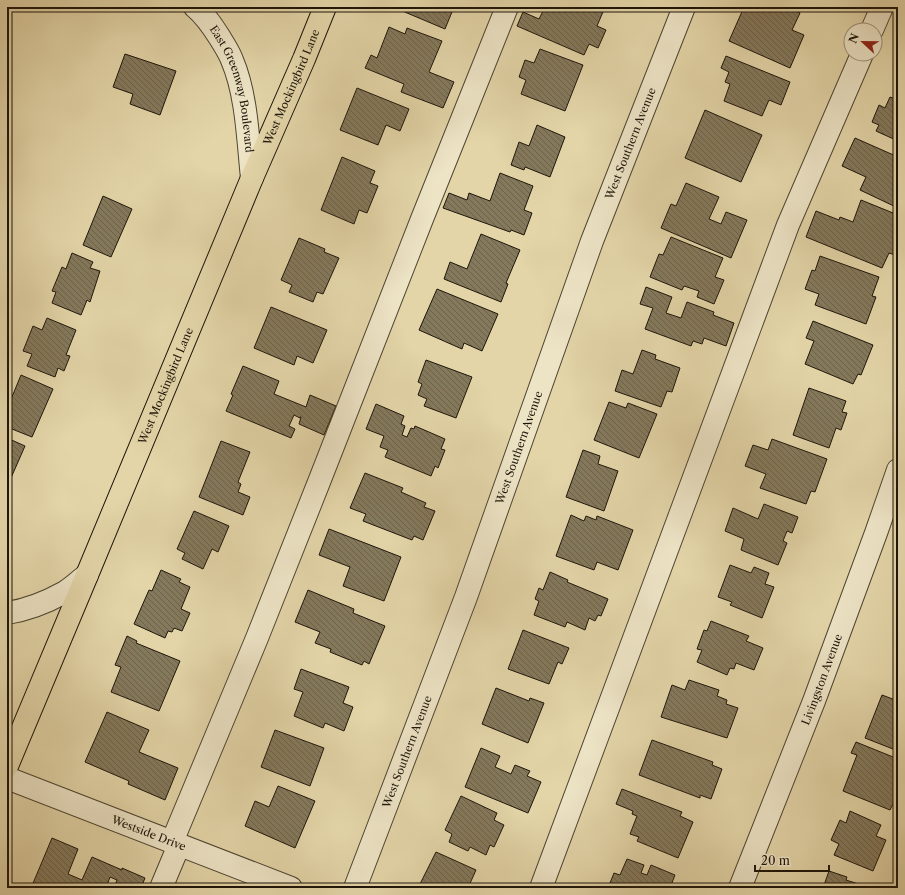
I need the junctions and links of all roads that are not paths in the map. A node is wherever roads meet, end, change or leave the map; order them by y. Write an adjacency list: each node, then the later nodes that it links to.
1 (195, 7): 8 (street, East Greenway Boulevard)
2 (325, 7): 8 (main road, West Mockingbird Lane)
3 (507, 7): 14 (street)
4 (684, 7): 17 (street, West Southern Avenue)
5 (882, 7): 6 (street)
6 (875, 22)
7 (859, 62): 18 (street)
8 (252, 178): 10 (main road, West Mockingbird Lane)
9 (898, 470): 19 (street, Livingston Avenue)
10 (87, 575): 11 (street); 12 (main road, West Mockingbird Lane)
11 (7, 614)
12 (7, 766)
13 (7, 778): 14 (street, Westside Drive)
14 (176, 844): 15 (street); 16 (street, Westside Drive)
15 (161, 888)
16 (291, 888)
17 (356, 888)
18 (541, 888)
19 (740, 888)

